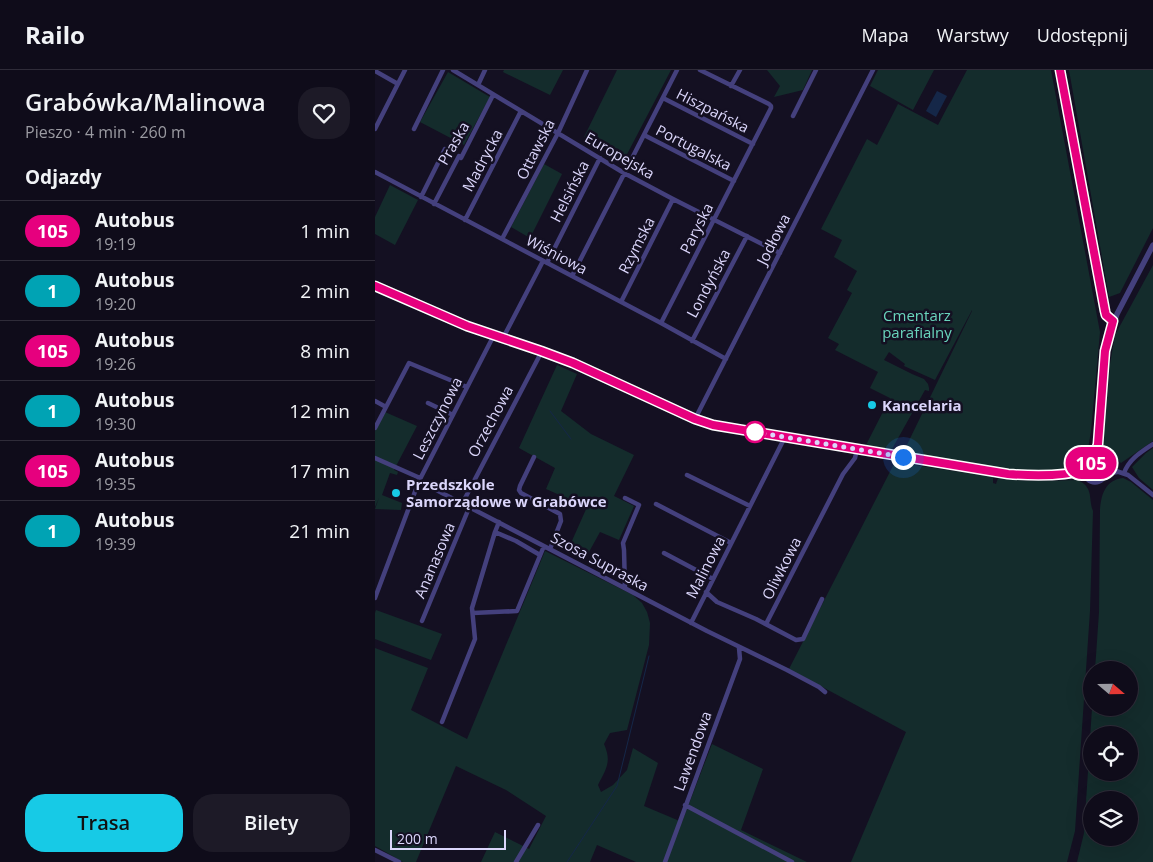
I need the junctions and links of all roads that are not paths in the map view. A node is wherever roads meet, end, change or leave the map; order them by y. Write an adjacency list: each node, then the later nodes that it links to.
1 (405, 70): 13 (street)
2 (443, 70): 21 (street)
3 (453, 70): 14 (street, Europejska)
4 (485, 70): 14 (street)
5 (587, 70): 22 (street, Ottawska)
6 (677, 70): 17 (street)
7 (700, 70): 15 (street)
8 (740, 70): 15 (street)
9 (816, 70): 19 (street)
10 (873, 70): 38 (street, Jodłowa)
11 (1060, 70): 43 (street)
12 (375, 72): 13 (street)
13 (398, 84): 20 (street)
14 (477, 85): 16 (street, Europejska)
15 (731, 86): 24 (street, Paryska)
16 (493, 95): 18 (street, Europejska); 32 (street, Praska)
17 (663, 98): 23 (street); 24 (street, Hiszpańska)
18 (521, 111): 22 (street, Europejska); 34 (street, Madrycka)
19 (793, 116)
20 (375, 129)
21 (414, 129)
22 (558, 133): 26 (street, Europejska); 36 (street, Ottawska)
23 (644, 135): 28 (street); 29 (street, Portugalska)
24 (753, 144): 29 (street, Paryska)
25 (445, 149): 30 (street)
26 (600, 158): 28 (street, Europejska); 39 (street, Helsińska)
27 (375, 172): 30 (street, Wiśniowa)
28 (624, 173): 31 (street, Europejska); 40 (street)
29 (734, 181): 33 (street, Paryska)
30 (421, 197): 32 (street, Wiśniowa)
31 (673, 199): 33 (street, Europejska); 42 (street, Rzymska)
32 (434, 204): 34 (street, Wiśniowa)
33 (714, 219): 35 (street, Europejska); 44 (street, Paryska)
34 (465, 220): 36 (street, Wiśniowa)
35 (747, 236): 38 (street, Europejska); 47 (street, Londyńska)
36 (502, 239): 39 (street, Wiśniowa)
37 (1153, 245): 43 (street)
38 (780, 253): 49 (street, Jodłowa)
39 (545, 262): 40 (street, Wiśniowa); 46 (street, Helsińska)
40 (572, 276): 42 (street, Wiśniowa)
41 (375, 286): 45 (street)
42 (621, 302): 44 (street, Wiśniowa)
43 (1113, 321): 62 (street)
44 (661, 323): 47 (street, Wiśniowa)
45 (494, 335): 46 (street); 50 (street, Leszczynowa)
46 (503, 338): 48 (street)
47 (692, 341): 49 (street, Wiśniowa)
48 (541, 351): 55 (street); 72 (street, Orzechowa)
49 (726, 359): 55 (street, Jodłowa)
50 (467, 387): 53 (street); 54 (street, Leszczynowa)
51 (375, 402): 53 (street)
52 (428, 403): 54 (street)
53 (386, 407): 56 (street)
54 (453, 415): 69 (street, Leszczynowa)
55 (695, 419): 57 (street)
56 (375, 428)
57 (785, 437): 59 (street); 74 (street, Malinowa)
58 (1153, 444): 66 (street)
59 (857, 449): 65 (street); 93 (street, Oliwkowa)
60 (534, 457): 80 (street)
61 (375, 458): 69 (street, Szosa Supraska)
62 (1096, 463): 63 (street); 65 (street)
63 (1104, 469): 64 (street); 68 (street)
64 (1118, 472): 66 (street); 68 (street)
65 (1085, 473): 68 (street)
66 (1124, 473): 70 (street)
67 (687, 475): 74 (street)
68 (1104, 476)
69 (419, 480): 72 (street, Szosa Supraska); 85 (street, Leszczynowa)
70 (1153, 495)
71 (625, 498): 86 (street)
72 (462, 504): 75 (street, Szosa Supraska)
73 (656, 504): 78 (street)
74 (750, 506): 78 (street, Malinowa)
75 (469, 508): 76 (street, Szosa Supraska); 91 (street, Ananasowa)
76 (499, 522): 77 (street); 79 (street, Szosa Supraska)
77 (495, 532): 82 (street); 90 (street)
78 (731, 543): 83 (street, Malinowa)
79 (544, 546): 80 (street, Szosa Supraska); 82 (street)
80 (550, 549): 86 (street, Szosa Supraska)
81 (665, 553): 83 (street)
82 (540, 555): 90 (street)
83 (713, 579): 87 (street, Malinowa)
84 (375, 580): 85 (street)
85 (381, 583): 88 (street, Leszczynowa)
86 (625, 588): 92 (street, Szosa Supraska)
87 (706, 592): 92 (street, Malinowa); 93 (street)
88 (375, 598)
89 (822, 600): 93 (street)
90 (473, 613): 96 (street)
91 (422, 622)
92 (691, 622): 94 (street, Malinowa)
93 (766, 624)
94 (739, 648): 95 (street, Malinowa); 97 (street, Lawendowa)
95 (825, 692)
96 (442, 722)
97 (685, 805): 102 (street, Lawendowa); 103 (street)
98 (538, 824): 101 (street)
99 (375, 850): 100 (street)
100 (399, 862)
101 (516, 862)
102 (665, 862)
103 (792, 862)

